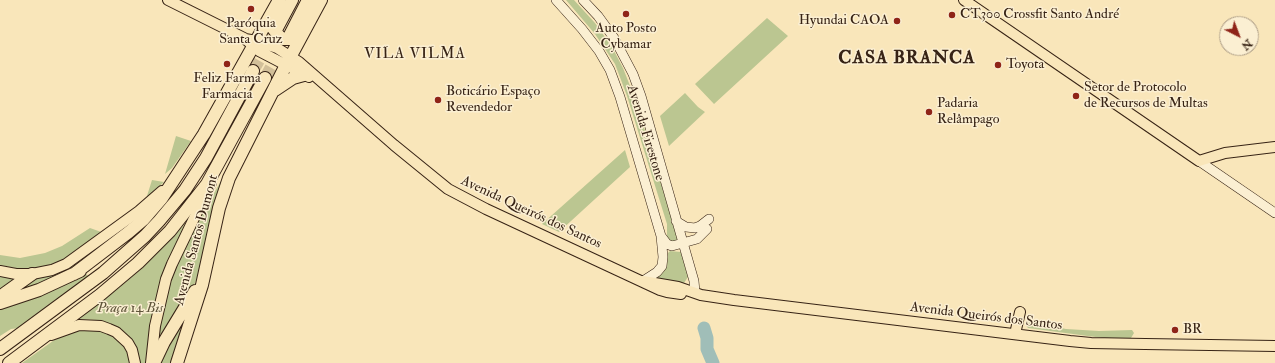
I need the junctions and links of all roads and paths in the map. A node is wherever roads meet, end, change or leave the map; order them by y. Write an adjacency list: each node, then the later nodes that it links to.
1 (168, 0): 13 (main road, Avenida Queirós dos Santos)
2 (279, 0): 9 (highway)
3 (292, 0): 10 (highway)
4 (308, 0): 12 (highway)
5 (321, 0): 11 (highway, Avenida Santos Dumont)
6 (556, 0): 29 (main road, Avenida Firestone)
7 (583, 0): 27 (main road, Avenida Firestone)
8 (964, 0): 22 (main road)
9 (270, 16): 11 (highway); 13 (highway)
10 (277, 28)
11 (302, 34): 14 (highway, Avenida Santos Dumont)
12 (290, 35)
13 (252, 42): 14 (main road, Avenida Queirós dos Santos); 16 (highway)
14 (288, 61): 17 (main road, Avenida Queirós dos Santos); 19 (main road, Avenida Queirós dos Santos); 20 (highway, Avenida Santos Dumont)
15 (254, 72): 31 (highway, Avenida Santos Dumont)
16 (238, 75): 20 (highway); 24 (highway)
17 (304, 75): 19 (main road, Avenida Queirós dos Santos); 20 (highway)
18 (266, 78): 23 (highway, Avenida Santos Dumont)
19 (322, 82): 36 (main road, Avenida Queirós dos Santos)
20 (272, 92): 32 (highway, Avenida Santos Dumont)
21 (1275, 147): 22 (main road)
22 (1199, 161): 25 (main road)
23 (218, 166): 41 (highway, Avenida Santos Dumont); 46 (main road)
24 (178, 174): 34 (main road); 35 (highway)
25 (1275, 213)
26 (709, 218): 27 (main road)
27 (676, 221): 30 (main road, Avenida Firestone)
28 (707, 229): 30 (main road)
29 (661, 236): 30 (main road); 36 (main road, Avenida Firestone)
30 (683, 244): 37 (main road, Avenida Firestone)
31 (131, 249): 35 (highway); 43 (highway, Avenida Santos Dumont)
32 (206, 264): 47 (highway); 48 (highway, Avenida Santos Dumont)
33 (0, 271): 34 (main road)
34 (32, 274): 38 (highway)
35 (74, 274): 38 (highway)
36 (643, 281): 37 (main road, Avenida Queirós dos Santos)
37 (695, 292): 40 (main road, Avenida Queirós dos Santos)
38 (0, 302)
39 (1020, 312): 40 (main road)
40 (1015, 334): 42 (main road, Avenida Queirós dos Santos)
41 (45, 337): 44 (highway, Avenida Santos Dumont); 45 (main road)
42 (1275, 346)
43 (0, 349)
44 (9, 363)
45 (135, 363)
46 (151, 363)
47 (154, 363)
48 (177, 363)

